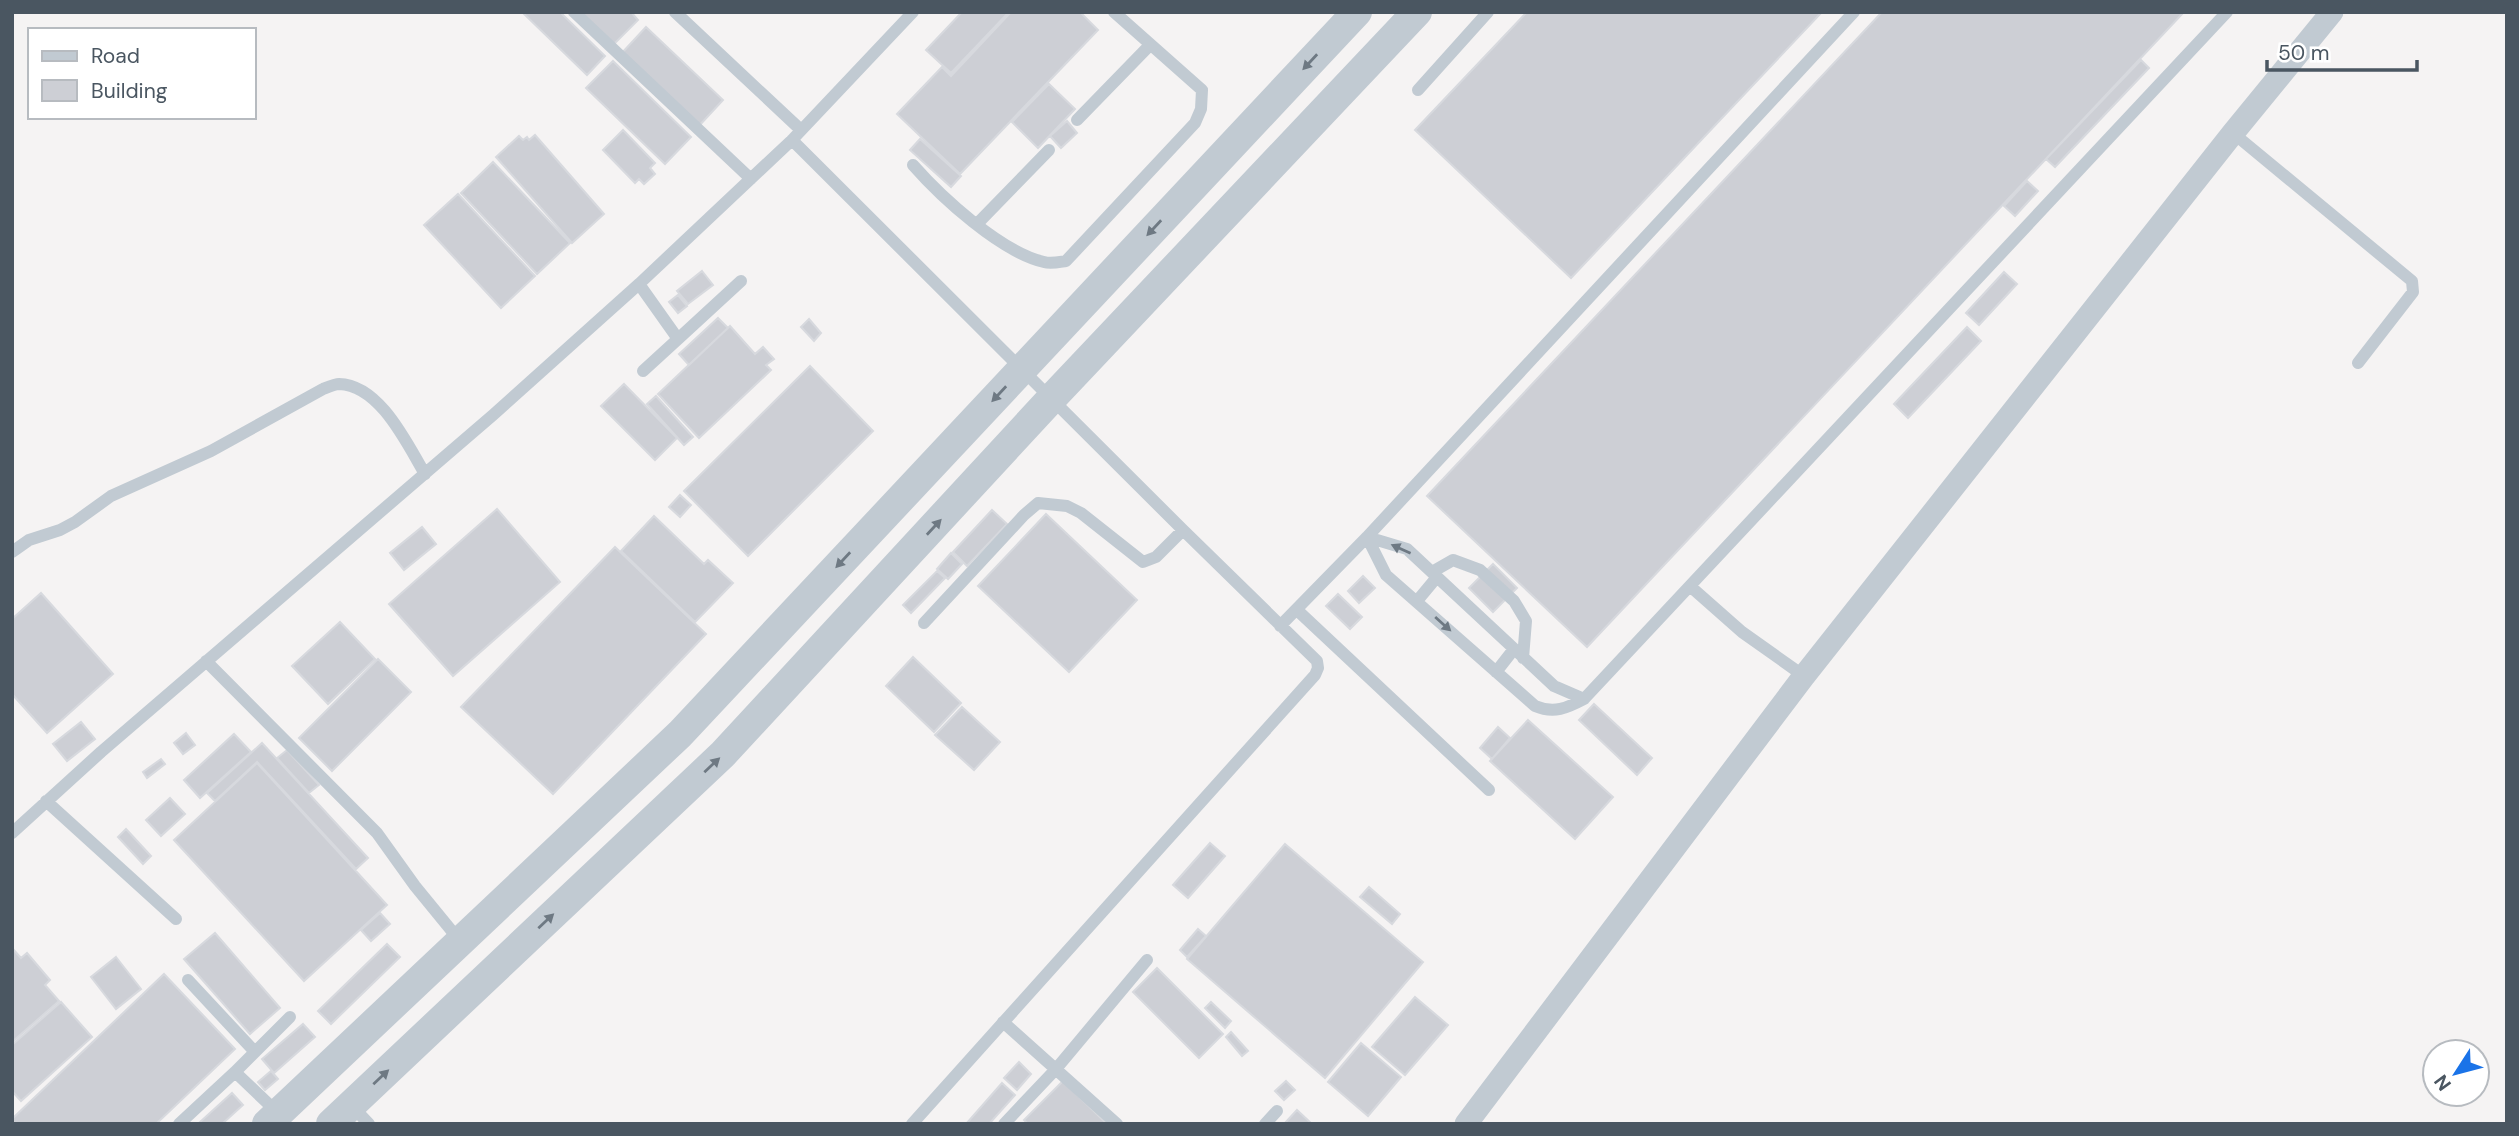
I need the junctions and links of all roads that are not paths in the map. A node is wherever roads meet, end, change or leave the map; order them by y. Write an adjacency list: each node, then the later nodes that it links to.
1 (574, 12): 18 (lane)
2 (675, 12): 15 (lane)
3 (913, 12): 15 (lane)
4 (1114, 12): 11 (lane)
5 (1357, 12): 24 (street, one-way to 24)
6 (1417, 12): 26 (street)
7 (1488, 12): 12 (lane)
8 (1854, 12): 29 (lane)
9 (2227, 12): 32 (lane)
10 (2332, 12): 14 (street)
11 (1150, 45): 13 (lane); 19 (lane)
12 (1418, 90)
13 (1077, 120)
14 (2233, 134): 23 (lane); 40 (street)
15 (796, 135): 18 (lane); 24 (lane)
16 (1049, 150): 19 (lane)
17 (913, 165): 19 (lane)
18 (751, 179): 21 (lane)
19 (977, 224)
20 (741, 281): 22 (lane)
21 (639, 284): 22 (lane); 27 (lane)
22 (678, 339): 25 (lane)
23 (2358, 363)
24 (1021, 370): 26 (lane); 46 (street, one-way to 46)
25 (643, 371)
26 (1052, 398): 28 (lane); 56 (street, one-way to 26)
27 (425, 474): 30 (lane); 38 (lane)
28 (1183, 530): 35 (lane); 36 (lane)
29 (1367, 537): 31 (lane, one-way to 29); 33 (lane); 34 (lane)
30 (12, 552)
31 (1434, 575): 33 (lane); 37 (lane); 37 (lane)
32 (1690, 587): 40 (lane); 41 (lane)
33 (1417, 601): 39 (lane, one-way to 39)
34 (1297, 610): 36 (lane); 42 (lane)
35 (924, 622)
36 (1280, 626): 50 (lane)
37 (1518, 653): 39 (lane); 41 (lane)
38 (206, 661): 43 (lane); 46 (lane)
39 (1496, 672): 41 (lane)
40 (1799, 673): 62 (street)
41 (1584, 699)
42 (1489, 790)
43 (46, 802): 44 (lane); 45 (lane)
44 (12, 833)
45 (176, 919)
46 (461, 941): 54 (street)
47 (1147, 960): 52 (lane)
48 (188, 979): 51 (lane)
49 (290, 1017): 51 (lane)
50 (1003, 1022): 52 (lane); 58 (lane)
51 (255, 1052): 53 (lane)
52 (1056, 1069): 59 (lane); 60 (lane)
53 (235, 1072): 54 (lane); 57 (lane)
54 (282, 1110): 56 (street)
55 (1278, 1111): 61 (lane)
56 (345, 1119)
57 (179, 1124)
58 (912, 1124)
59 (1004, 1124)
60 (1117, 1124)
61 (1265, 1124)
62 (1466, 1124)

